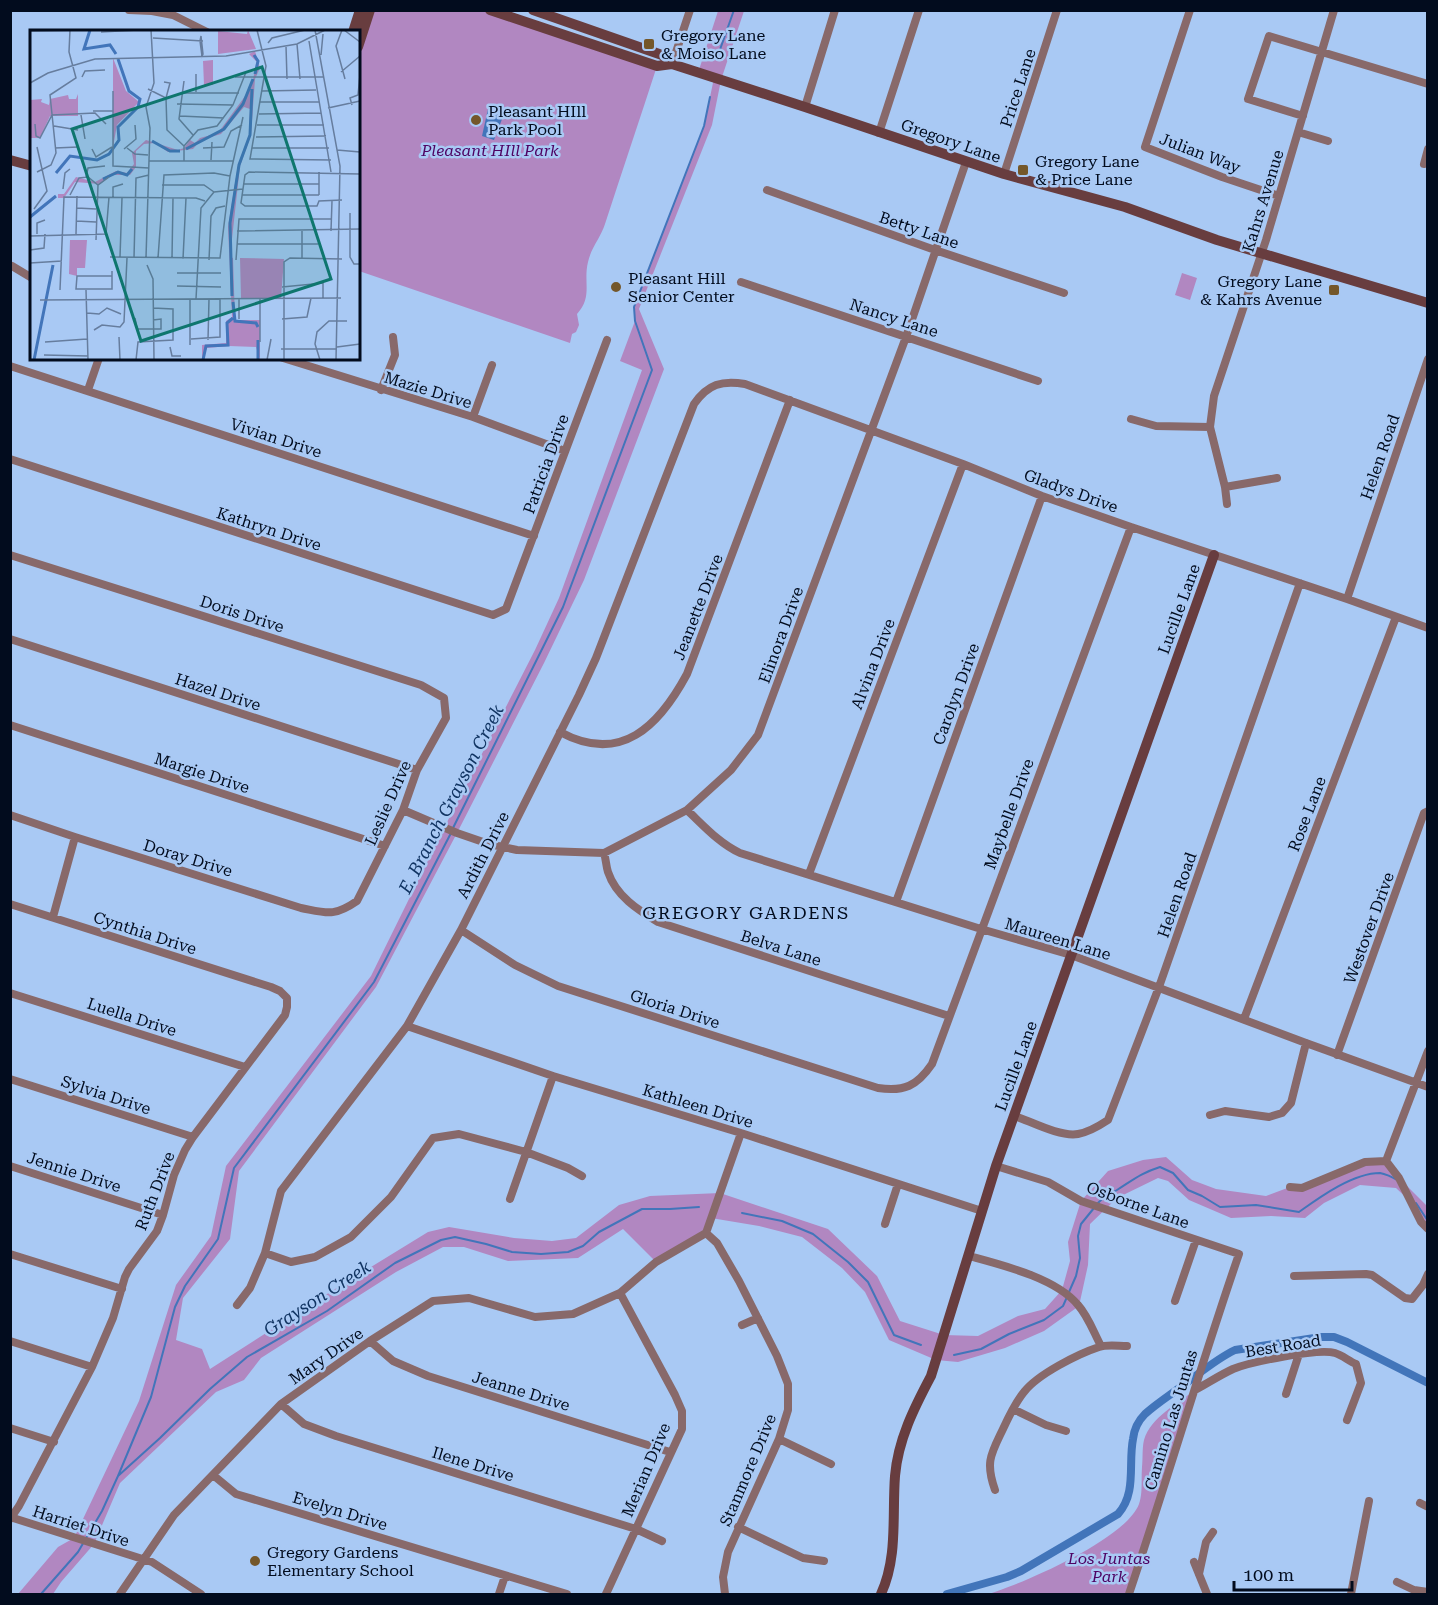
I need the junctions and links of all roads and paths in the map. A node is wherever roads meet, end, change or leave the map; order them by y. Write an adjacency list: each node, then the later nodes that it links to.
1 (129, 10): 12 (street)
2 (360, 10): 15 (street)
3 (369, 10): 16 (street)
4 (490, 10): 13 (street, Gregory Lane)
5 (533, 10): 13 (street); 18 (street, Gregory Lane)
6 (690, 10): 18 (street)
7 (835, 10): 20 (street)
8 (920, 10): 22 (street)
9 (1057, 10): 30 (street, Price Lane)
10 (1190, 10): 32 (street, Julian Way)
11 (1334, 10): 17 (street, Kahrs Avenue)
12 (174, 13): 14 (street)
13 (528, 24): 18 (street, Gregory Lane)
14 (204, 30)
15 (354, 30)
16 (360, 40)
17 (1322, 51): 19 (street); 21 (street, Kahrs Avenue); 21 (street)
18 (672, 64): 20 (street, Gregory Lane)
19 (1428, 84)
20 (805, 107): 22 (street, Gregory Lane)
21 (1303, 116): 23 (street, Kahrs Avenue)
22 (879, 132): 27 (street, Gregory Lane)
23 (1298, 132): 24 (street); 32 (street, Kahrs Avenue)
24 (1328, 141)
25 (1428, 149): 28 (street)
26 (10, 160): 29 (street)
27 (966, 162): 30 (street, Gregory Lane); 33 (street, Elinora Drive)
28 (1424, 164)
29 (30, 165)
30 (1004, 174): 34 (street, Gregory Lane)
31 (767, 190): 33 (street, Betty Lane)
32 (1279, 196): 34 (street, Kahrs Avenue)
33 (935, 250): 38 (street, Betty Lane); 41 (street, Elinora Drive)
34 (1262, 253): 39 (street, Gregory Lane); 55 (street, Kahrs Avenue)
35 (12, 266): 36 (street)
36 (30, 277)
37 (741, 282): 41 (street, Nancy Lane)
38 (1064, 293)
39 (1428, 303)
40 (393, 337): 51 (street)
41 (906, 337): 48 (street, Nancy Lane); 56 (street, Elinora Drive)
42 (607, 340): 57 (street, Patricia Drive)
43 (1428, 359): 70 (street, Helen Road)
44 (98, 360): 50 (street)
45 (289, 360): 51 (street, Mazie Drive)
46 (492, 365): 53 (street)
47 (10, 366): 50 (street, Vivian Drive)
48 (1038, 381)
49 (707, 389): 52 (street, Gladys Drive); 76 (street, Ardith Drive)
50 (88, 390): 65 (street, Vivian Drive)
51 (381, 390): 53 (street, Mazie Drive)
52 (790, 400): 56 (street, Gladys Drive); 76 (street, Jeanette Drive)
53 (473, 417): 57 (street, Mazie Drive)
54 (1131, 419): 55 (street)
55 (1210, 427): 61 (street, Kahrs Avenue)
56 (871, 431): 59 (street, Gladys Drive); 79 (street, Elinora Drive)
57 (565, 451): 65 (street, Patricia Drive)
58 (10, 459): 69 (street, Kathryn Drive)
59 (963, 464): 62 (street, Gladys Drive); 86 (street, Alvina Drive)
60 (1277, 478): 61 (street)
61 (1225, 487): 63 (street, Kahrs Avenue)
62 (1042, 496): 64 (street, Gladys Drive); 88 (street, Carolyn Drive)
63 (1227, 504)
64 (1131, 527): 67 (street, Gladys Drive); 91 (street, Maybelle Drive)
65 (534, 536): 69 (street, Patricia Drive)
66 (10, 555): 74 (street, Doris Drive)
67 (1214, 555): 68 (street, Gladys Drive); 93 (street, Lucille Lane)
68 (1300, 583): 70 (street, Gladys Drive); 95 (street, Helen Road)
69 (511, 597)
70 (1347, 599): 71 (street, Gladys Drive)
71 (1396, 617): 72 (street, Gladys Drive); 98 (street, Rose Lane)
72 (1428, 628)
73 (10, 639): 77 (street, Hazel Drive)
74 (446, 718): 77 (street, Leslie Drive)
75 (10, 725): 83 (street, Margie Drive)
76 (560, 732): 84 (street, Ardith Drive)
77 (417, 770): 78 (street, Leslie Drive)
78 (403, 810): 83 (street, Leslie Drive); 84 (street, Elinora Drive)
79 (687, 810): 85 (street, Elinora Drive); 86 (street, Maureen Lane)
80 (1428, 811): 102 (street, Westover Drive)
81 (10, 815): 82 (street, Doray Drive)
82 (75, 837): 87 (street, Doray Drive); 90 (street)
83 (385, 846): 87 (street, Leslie Drive)
84 (502, 847): 85 (street, Elinora Drive); 92 (street, Ardith Drive)
85 (604, 853): 97 (street, Belva Lane)
86 (808, 874): 88 (street, Maureen Lane)
87 (357, 901)
88 (896, 902): 91 (street, Maureen Lane)
89 (10, 904): 90 (street, Cynthia Drive)
90 (53, 918): 94 (street, Cynthia Drive)
91 (981, 929): 93 (street, Maureen Lane); 97 (street, Maybelle Drive)
92 (461, 930): 99 (street, Ardith Drive); 108 (street, Gloria Drive)
93 (1071, 955): 95 (street, Maureen Lane); 110 (street, Lucille Lane)
94 (271, 987): 103 (street, Ruth Drive)
95 (1159, 987): 98 (street, Maureen Lane); 110 (street, Helen Road)
96 (10, 993): 103 (street, Luella Drive)
97 (948, 1016): 108 (street, Maybelle Drive)
98 (1244, 1019): 100 (street, Maureen Lane)
99 (407, 1026): 104 (street, Kathleen Drive); 127 (street, Ardith Drive)
100 (1306, 1043): 102 (street, Maureen Lane); 109 (street)
101 (1428, 1051): 106 (street)
102 (1337, 1055): 106 (street, Maureen Lane)
103 (244, 1067): 112 (street, Ruth Drive)
104 (553, 1076): 111 (street, Kathleen Drive); 113 (street)
105 (10, 1079): 112 (street, Sylvia Drive)
106 (1416, 1083): 107 (street, Maureen Lane); 114 (street)
107 (1428, 1087)
108 (892, 1090)
109 (1210, 1115)
110 (1015, 1116): 116 (street, Lucille Lane)
111 (741, 1133): 118 (street, Kathleen Drive); 125 (street)
112 (193, 1137): 122 (street, Ruth Drive)
113 (526, 1152): 117 (street); 120 (street); 127 (street)
114 (1386, 1161): 119 (street); 124 (street)
115 (10, 1166): 122 (street, Jennie Drive)
116 (996, 1166): 121 (street, Lucille Lane); 126 (street, Osborne Lane)
117 (582, 1176)
118 (898, 1184): 121 (street, Kathleen Drive); 123 (street)
119 (1290, 1187)
120 (510, 1199)
121 (982, 1211): 130 (street, Lucille Lane)
122 (164, 1215): 133 (street, Ruth Drive)
123 (885, 1224)
124 (1428, 1229)
125 (706, 1233): 134 (street, Mary Drive); 137 (street, Stanmore Drive)
126 (1196, 1240): 129 (street, Osborne Lane); 135 (street)
127 (265, 1253): 136 (street, Ardith Drive)
128 (10, 1254): 133 (street)
129 (1239, 1254): 145 (street, Camino Las Juntas)
130 (969, 1256): 141 (street); 177 (street, Lucille Lane)
131 (1428, 1274): 132 (street)
132 (1294, 1276)
133 (122, 1289): 144 (street, Ruth Drive)
134 (620, 1293): 140 (street, Mary Drive); 154 (street, Merian Drive)
135 (1175, 1302)
136 (237, 1305)
137 (758, 1318): 138 (street); 152 (street, Stanmore Drive)
138 (742, 1325)
139 (10, 1341): 144 (street)
140 (370, 1341): 147 (street, Mary Drive); 154 (street, Jeanne Drive)
141 (1101, 1346): 142 (street); 148 (street)
142 (1127, 1346)
143 (1299, 1354): 145 (street, Best Road); 146 (street); 149 (street, Best Road)
144 (92, 1367): 153 (street, Ruth Drive)
145 (1196, 1386): 178 (street, Camino Las Juntas)
146 (1286, 1394)
147 (281, 1404): 156 (street, Mary Drive); 161 (street, Ilene Drive)
148 (1013, 1409): 151 (street); 157 (street)
149 (1347, 1420)
150 (10, 1428): 153 (street)
151 (1066, 1431)
152 (779, 1439): 155 (street); 160 (street, Stanmore Drive)
153 (54, 1442): 159 (street, Ruth Drive)
154 (670, 1452): 161 (street, Merian Drive)
155 (831, 1464)
156 (213, 1475): 164 (street, Mary Drive); 168 (street, Evelyn Drive)
157 (995, 1490)
158 (1369, 1501): 180 (street)
159 (11, 1518): 164 (street, Harriet Drive)
160 (738, 1527): 165 (street); 176 (street, Stanmore Drive)
161 (636, 1528): 163 (street, Ilene Drive); 175 (street, Merian Drive)
162 (1214, 1532): 167 (street)
163 (662, 1541)
164 (144, 1559): 171 (street, Mary Drive); 172 (street, Harriet Drive)
165 (824, 1561)
166 (1194, 1562): 167 (street)
167 (1199, 1574): 179 (street)
168 (505, 1576): 173 (street); 174 (street, Evelyn Drive)
169 (1397, 1582): 170 (street)
170 (1428, 1592)
171 (120, 1594)
172 (201, 1594)
173 (499, 1594)
174 (567, 1594)
175 (606, 1594)
176 (726, 1594)
177 (881, 1594)
178 (1129, 1594)
179 (1207, 1594)
180 (1351, 1594)

